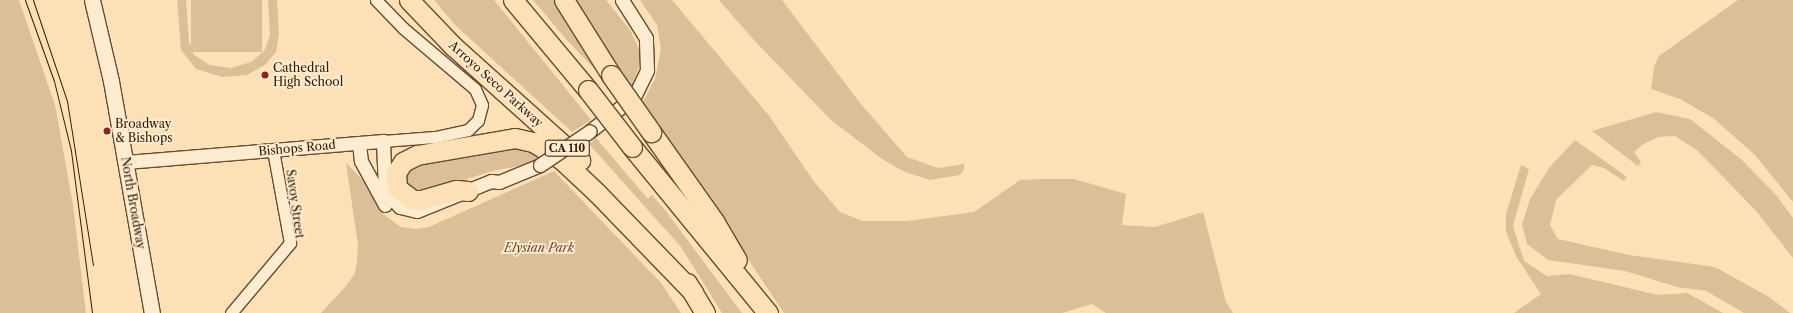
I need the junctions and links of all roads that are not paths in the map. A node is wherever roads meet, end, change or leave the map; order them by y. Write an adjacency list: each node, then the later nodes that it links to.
1 (92, 0): 10 (main road, North Broadway)
2 (376, 0): 7 (street, Bishops Road)
3 (409, 0): 13 (highway, Arroyo Seco Parkway / CA 110)
4 (513, 0): 14 (highway, bridge)
5 (564, 0): 14 (highway, bridge)
6 (622, 0): 11 (street, bridge)
7 (383, 141): 8 (street, Bishops Road); 12 (street)
8 (358, 143): 9 (street, Bishops Road); 11 (street)
9 (273, 150): 10 (street, Bishops Road); 16 (street, Savoy Street)
10 (126, 162): 15 (main road, North Broadway)
11 (499, 182): 12 (street)
12 (468, 191): 13 (highway)
13 (693, 292): 17 (highway, Arroyo Seco Parkway / CA 110)
14 (764, 306)
15 (152, 313)
16 (231, 313)
17 (705, 313)

